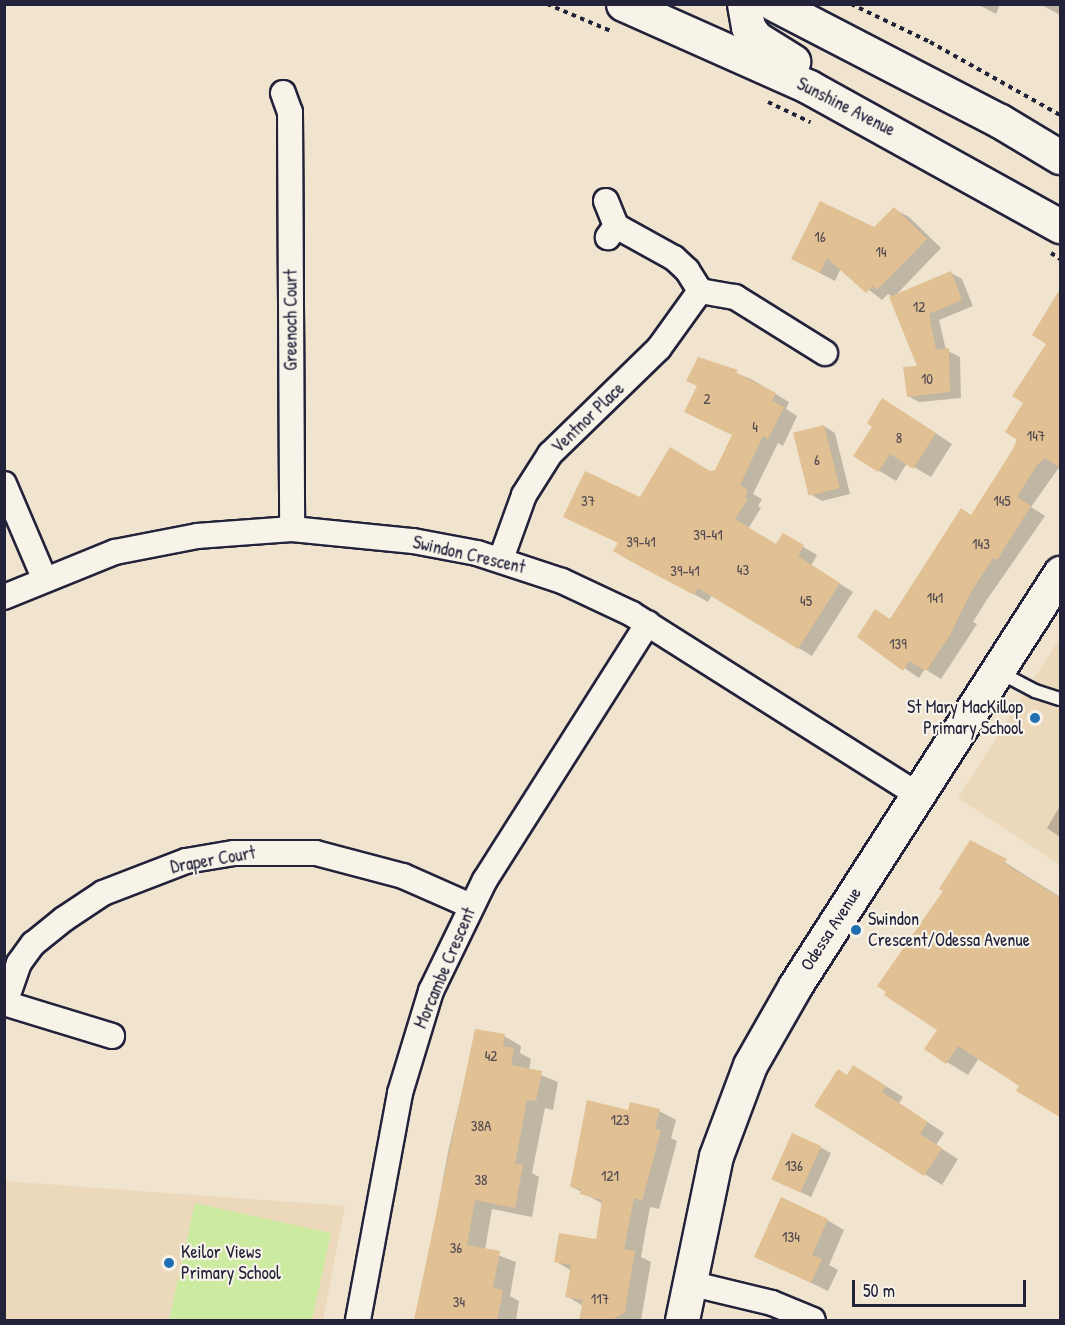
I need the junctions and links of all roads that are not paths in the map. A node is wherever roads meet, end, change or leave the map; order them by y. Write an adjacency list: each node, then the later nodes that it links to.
1 (744, 4): 6 (main road)
2 (784, 7): 5 (main road)
3 (621, 20): 6 (main road, Sunshine Avenue)
4 (294, 104): 12 (street, Greenoch Court)
5 (1060, 157)
6 (948, 161): 8 (main road, Sunshine Avenue)
7 (606, 201): 9 (street)
8 (1053, 238)
9 (700, 291): 10 (street); 13 (street, Ventnor Place)
10 (825, 353)
11 (4, 484): 15 (street)
12 (292, 529): 13 (street, Swindon Crescent); 15 (street, Swindon Crescent)
13 (501, 559): 17 (street, Swindon Crescent)
14 (1060, 573): 18 (main road, Odessa Avenue)
15 (45, 580): 16 (street, Swindon Crescent)
16 (4, 597)
17 (648, 623): 20 (street, Swindon Crescent); 21 (street, Morcambe Crescent)
18 (997, 670): 19 (lane); 20 (main road, Odessa Avenue)
19 (1060, 699)
20 (918, 795): 24 (main road, Odessa Avenue)
21 (471, 906): 22 (street, Draper Court); 25 (street, Morcambe Crescent)
22 (5, 1003): 23 (street, Draper Court)
23 (112, 1036)
24 (689, 1283): 26 (main road, Odessa Avenue); 27 (street)
25 (358, 1320)
26 (682, 1320)
27 (813, 1320)

